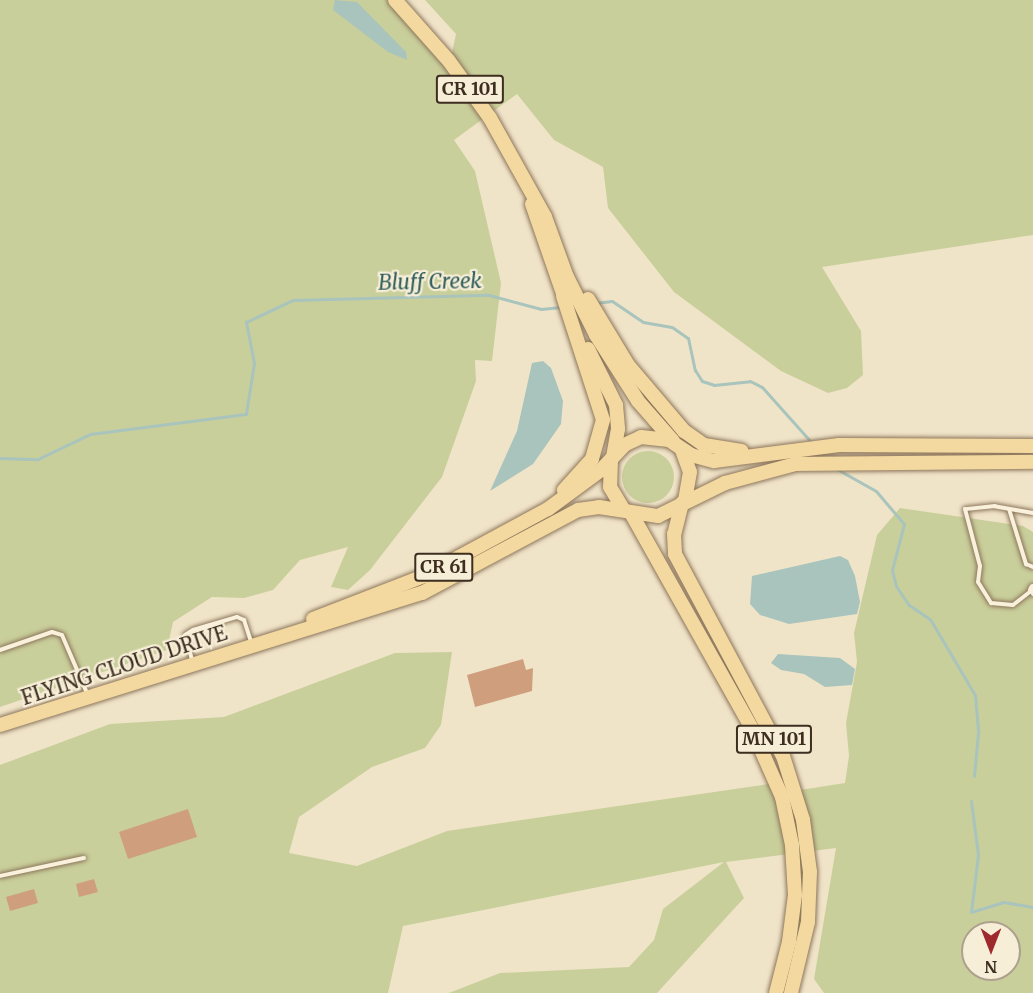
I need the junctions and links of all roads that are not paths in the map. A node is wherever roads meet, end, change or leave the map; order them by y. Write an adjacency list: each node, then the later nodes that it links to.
1 (395, 0): 2 (main road, CR 101)
2 (529, 190): 3 (main road, CR 101); 3 (main road, CR 101)
3 (591, 337): 4 (main road); 6 (main road); 7 (main road); 13 (main road)
4 (679, 446): 6 (main road, FLYING CLOUD DRIVE / CR 61); 7 (main road, FLYING CLOUD DRIVE / CR 61); 9 (main road)
5 (1033, 447): 6 (main road)
6 (781, 449)
7 (612, 459): 11 (main road); 13 (main road, FLYING CLOUD DRIVE / CR 61)
8 (1033, 462): 9 (main road, FLYING CLOUD DRIVE / CR 61)
9 (683, 502): 11 (main road, FLYING CLOUD DRIVE / CR 61); 24 (main road, MN 101)
10 (1010, 509): 12 (lane); 14 (lane); 15 (lane)
11 (627, 511): 16 (main road, FLYING CLOUD DRIVE / CR 61); 23 (main road, MN 101)
12 (1033, 513)
13 (493, 540): 16 (main road, FLYING CLOUD DRIVE / CR 61)
14 (1033, 567)
15 (1033, 591)
16 (256, 642): 18 (main road, FLYING CLOUD DRIVE / CR 61); 18 (lane)
17 (0, 650): 19 (lane)
18 (193, 663): 19 (main road, FLYING CLOUD DRIVE / CR 61)
19 (88, 697): 20 (main road, FLYING CLOUD DRIVE / CR 61)
20 (1, 723)
21 (84, 858): 22 (lane)
22 (0, 876)
23 (776, 993)
24 (791, 993)

